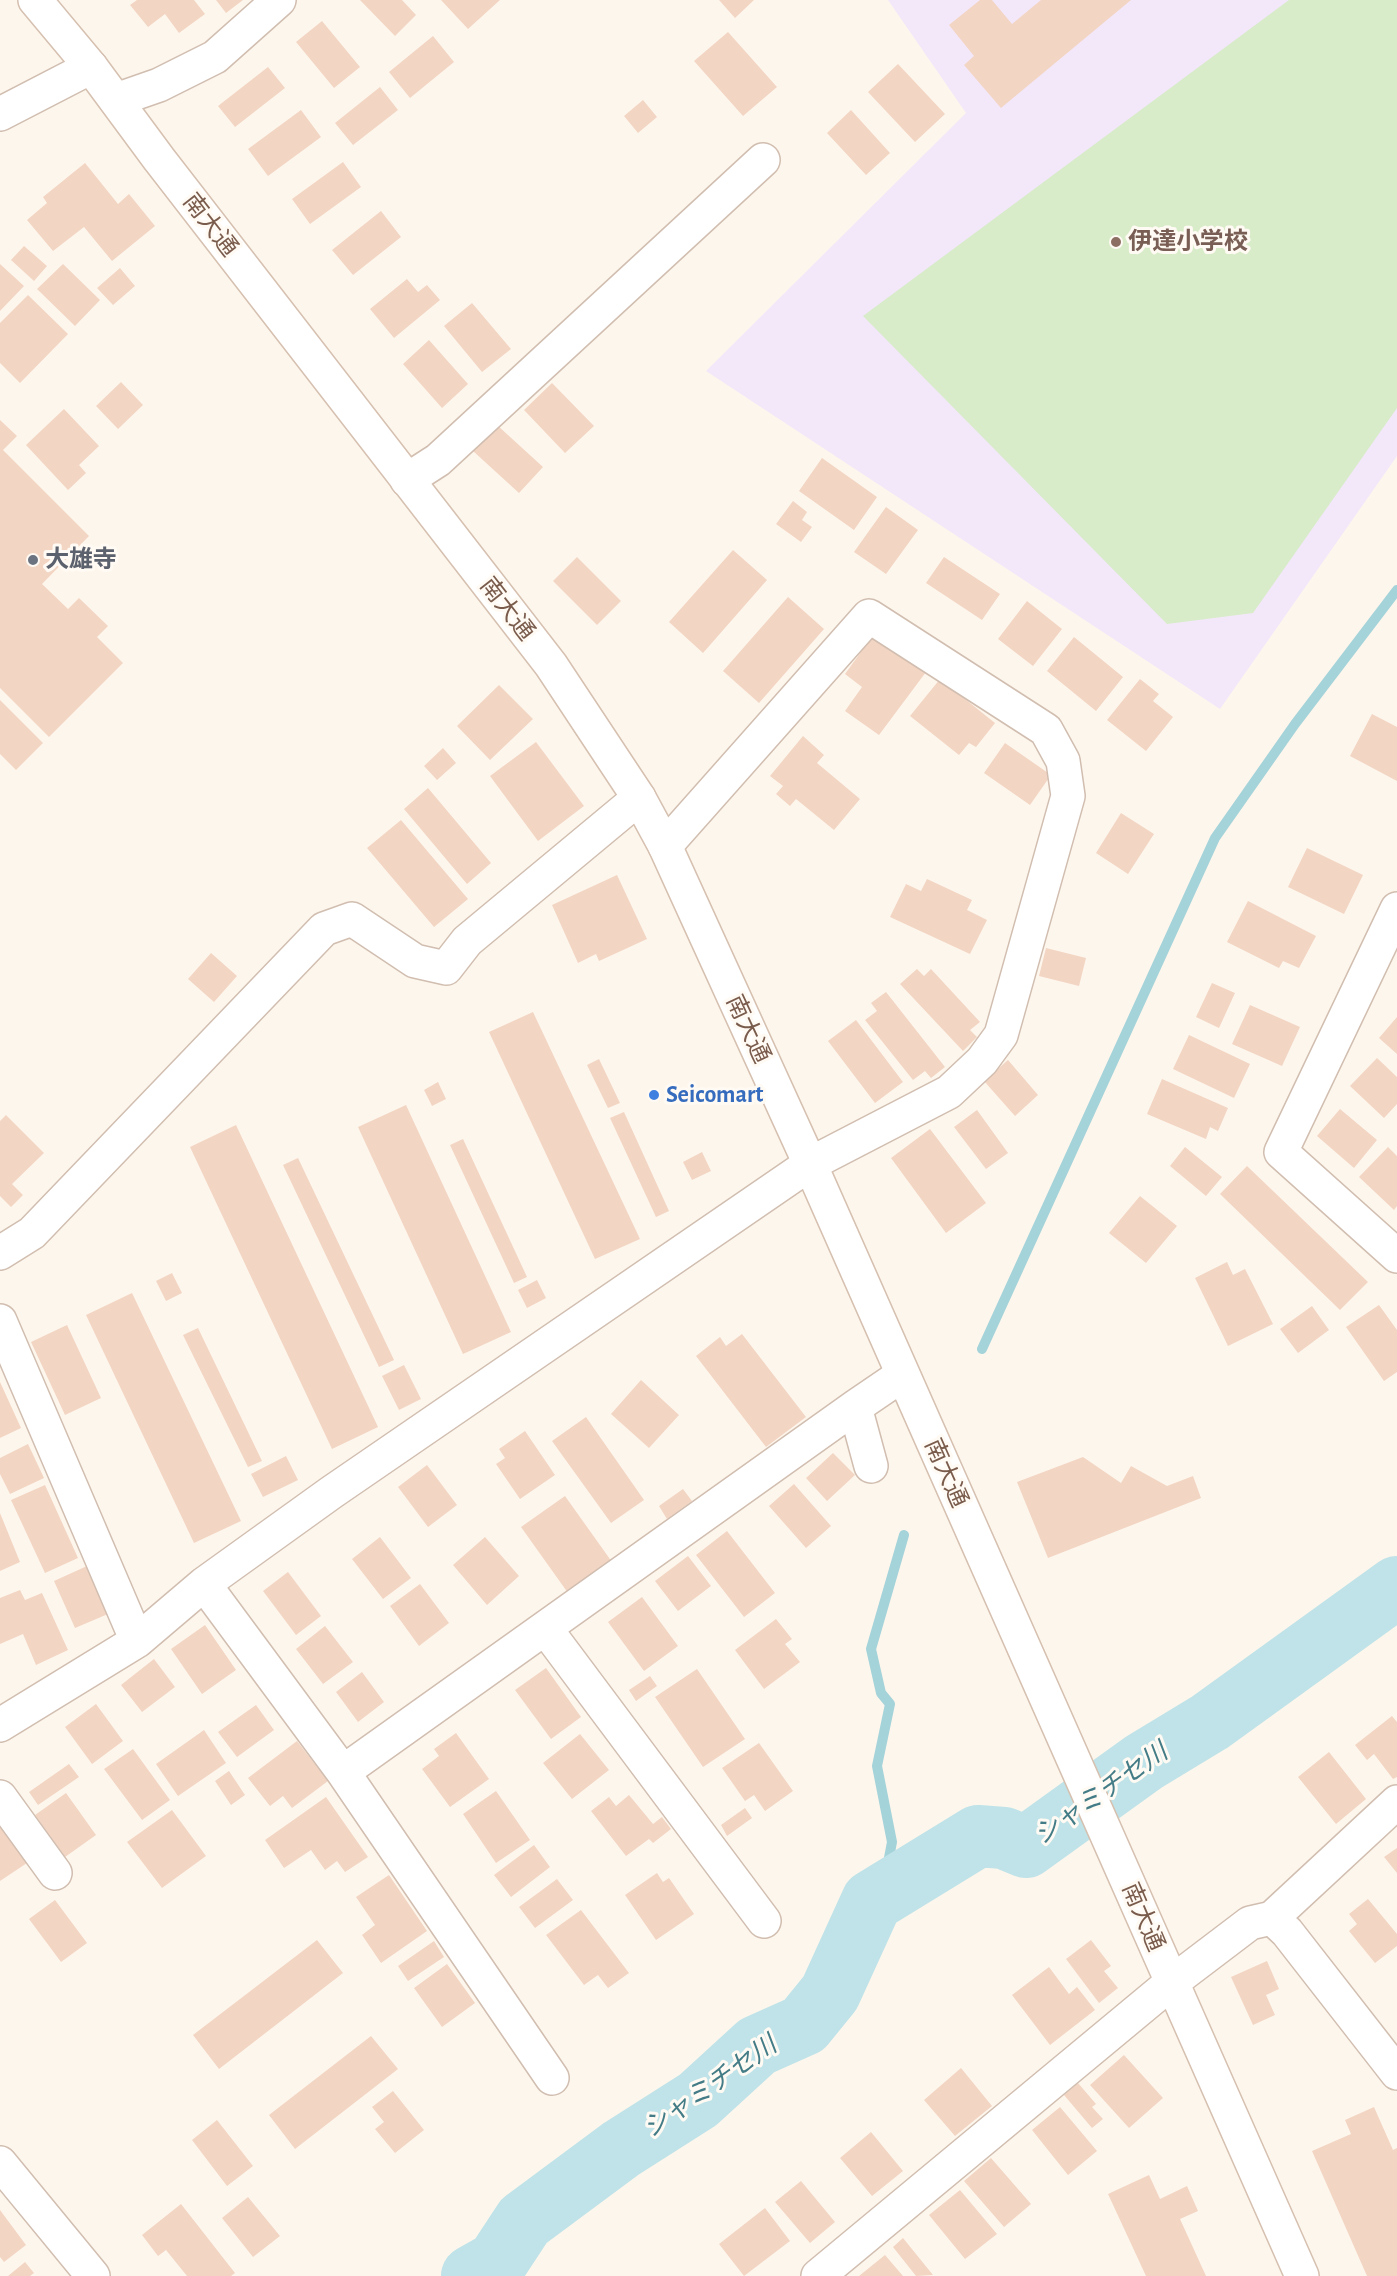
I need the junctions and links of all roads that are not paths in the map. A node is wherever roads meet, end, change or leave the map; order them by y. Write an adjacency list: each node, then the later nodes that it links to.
1 (35, 0): 3 (street, 南大通)
2 (279, 0): 4 (street)
3 (91, 67): 4 (street, 南大通); 5 (street)
4 (116, 100): 7 (street, 南大通)
5 (0, 114)
6 (763, 160): 7 (street)
7 (407, 480): 8 (street, 南大通)
8 (639, 798): 9 (street, 南大通); 12 (street)
9 (665, 846): 11 (street, 南大通); 11 (street)
10 (1397, 909): 13 (street)
11 (810, 1164): 15 (street, 南大通); 18 (street)
12 (0, 1253)
13 (1397, 1256)
14 (0, 1322): 20 (street)
15 (902, 1375): 16 (street); 28 (street, 南大通)
16 (855, 1407): 17 (street); 19 (street)
17 (871, 1466)
18 (204, 1584): 20 (street); 22 (street)
19 (545, 1628): 22 (street); 27 (street)
20 (137, 1641): 21 (street)
21 (0, 1725)
22 (343, 1772): 30 (street)
23 (0, 1797): 25 (street)
24 (1397, 1802): 26 (street)
25 (55, 1873)
26 (1272, 1918): 28 (street); 29 (street)
27 (764, 1921)
28 (1171, 1983): 33 (street); 34 (street, 南大通)
29 (1397, 2073)
30 (552, 2079)
31 (0, 2163): 32 (street)
32 (93, 2276)
33 (818, 2276)
34 (1302, 2276)

